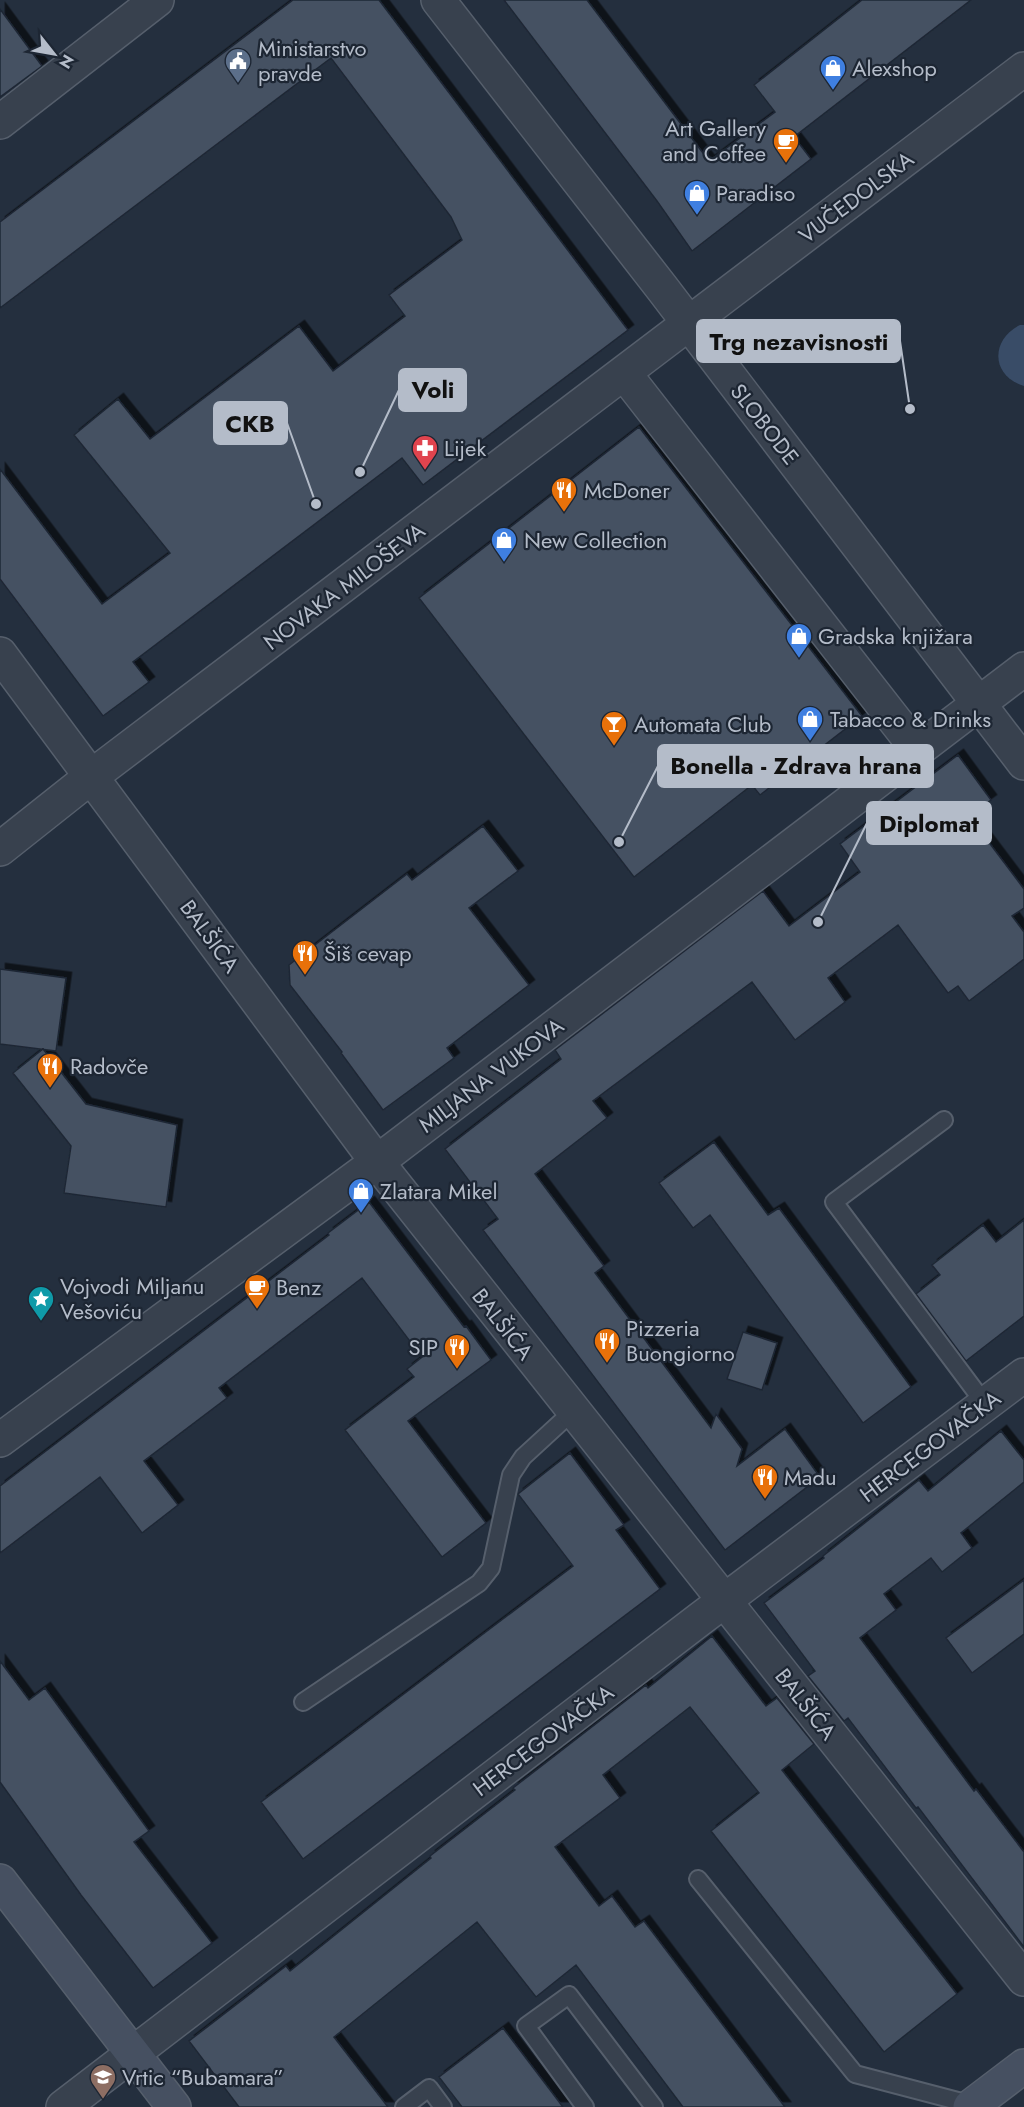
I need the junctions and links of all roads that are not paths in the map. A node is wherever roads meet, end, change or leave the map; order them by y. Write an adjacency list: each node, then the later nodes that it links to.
1 (157, 0): 4 (street)
2 (438, 0): 5 (street, SLOBODE)
3 (1024, 69): 5 (street, VUČEDOLSKA)
4 (0, 122)
5 (688, 324): 6 (street, NOVAKA MILOŠEVA); 9 (street, SLOBODE)
6 (624, 373): 10 (street); 12 (street, NOVAKA MILOŠEVA)
7 (0, 654): 12 (street, BALŠIĆA)
8 (1016, 675): 9 (street, MILJANA VUKOVA)
9 (979, 705): 10 (street, MILJANA VUKOVA); 11 (street, SLOBODE)
10 (918, 750): 15 (street, MILJANA VUKOVA)
11 (1024, 763)
12 (92, 776): 13 (street, NOVAKA MILOŠEVA); 15 (street, BALŠIĆA)
13 (0, 849)
14 (944, 1120): 17 (lane)
15 (376, 1162): 18 (street, BALŠIĆA); 19 (street, MILJANA VUKOVA)
16 (1024, 1375): 17 (street, HERCEGOVAČKA)
17 (985, 1404): 20 (street, HERCEGOVAČKA)
18 (572, 1412): 20 (street, BALŠIĆA); 21 (lane)
19 (0, 1440)
20 (724, 1601): 24 (street, BALŠIĆA); 25 (street, HERCEGOVAČKA)
21 (303, 1702)
22 (698, 1879): 27 (lane)
23 (0, 1881): 25 (main road)
24 (1024, 1979)
25 (134, 2052): 28 (street, HERCEGOVAČKA); 29 (main road)
26 (1024, 2066): 27 (main road)
27 (971, 2106)
28 (63, 2107)
29 (174, 2107)
30 (404, 2107): 31 (lane)
31 (443, 2107)
32 (585, 2107): 33 (lane)
33 (654, 2107)

